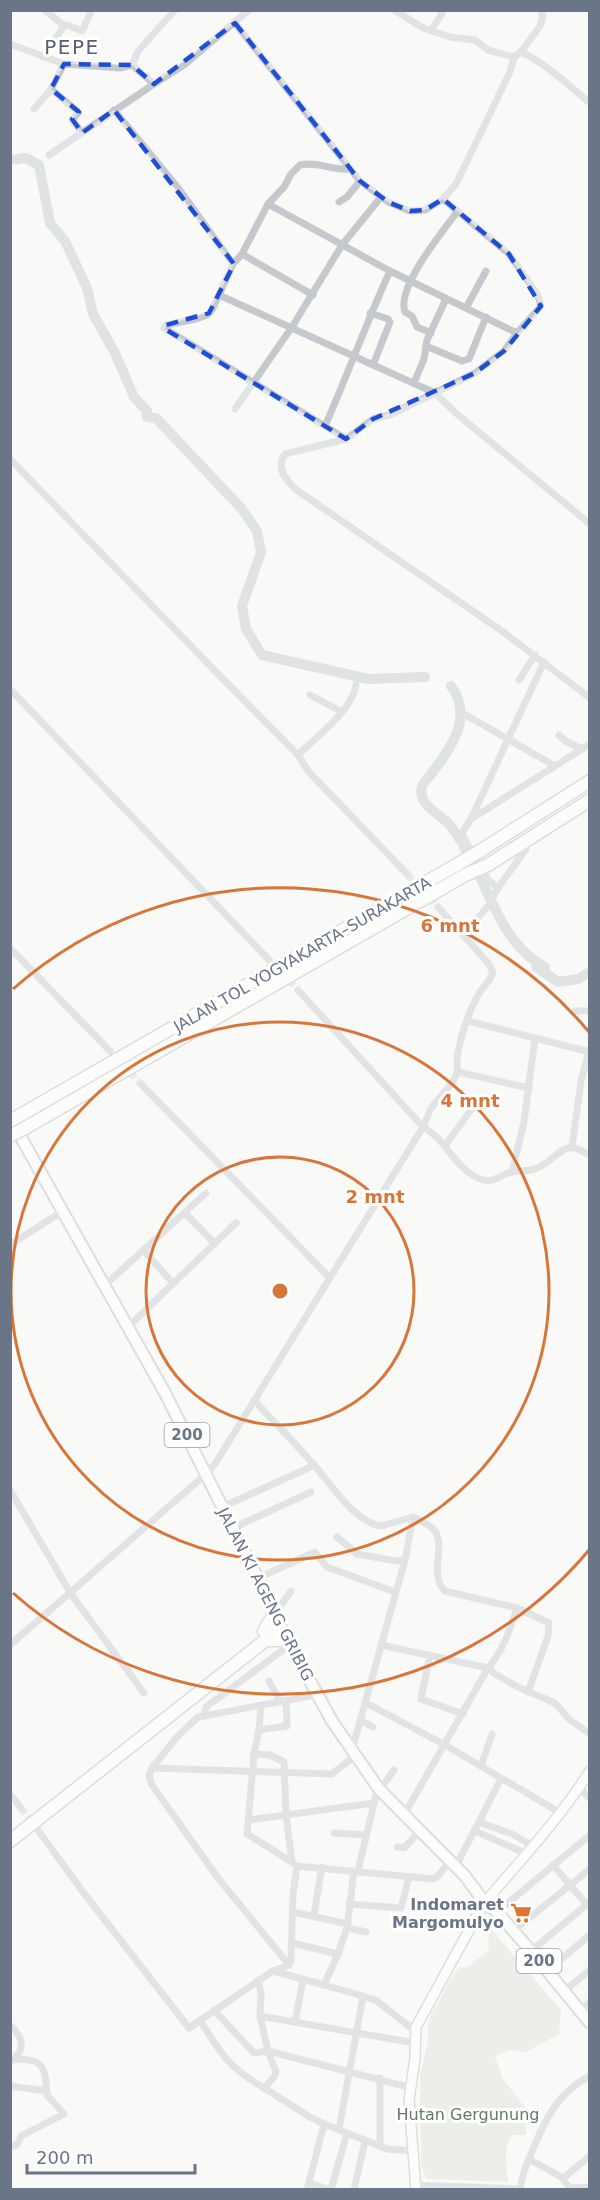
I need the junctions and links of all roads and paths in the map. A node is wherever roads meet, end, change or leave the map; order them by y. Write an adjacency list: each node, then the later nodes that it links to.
1 (45, 10): 9 (street)
2 (92, 10): 9 (street)
3 (175, 10): 16 (street)
4 (249, 10): 8 (street)
5 (394, 10): 10 (street)
6 (444, 10): 10 (street)
7 (540, 10): 12 (street)
8 (235, 23): 17 (street); 24 (street)
9 (64, 26): 13 (street)
10 (431, 31): 14 (street)
11 (10, 44): 13 (street)
12 (521, 52): 14 (street); 19 (street)
13 (43, 57): 15 (street)
14 (513, 57): 27 (street)
15 (64, 64): 16 (street); 18 (street)
16 (132, 65): 17 (street)
17 (154, 84): 21 (street)
18 (51, 89): 20 (street); 22 (street)
19 (590, 104)
20 (34, 110)
21 (114, 110): 22 (street); 33 (street)
22 (82, 133): 23 (street)
23 (49, 155)
24 (350, 169): 25 (street); 29 (street)
25 (360, 181): 26 (street); 28 (street)
26 (381, 197): 27 (street); 31 (street)
27 (443, 199): 30 (street)
28 (339, 202)
29 (268, 204): 31 (street); 32 (street)
30 (457, 212): 36 (street); 45 (street)
31 (342, 245): 34 (street); 38 (street)
32 (242, 254): 33 (street); 38 (street)
33 (233, 264): 37 (street)
34 (390, 270): 36 (street); 41 (street)
35 (486, 271): 40 (street)
36 (411, 280): 39 (street); 44 (street)
37 (219, 295): 43 (street); 49 (street)
38 (313, 295): 43 (street)
39 (446, 299): 40 (street); 44 (street)
40 (466, 308): 42 (street)
41 (370, 313): 47 (street); 48 (street)
42 (486, 317): 45 (street); 46 (street)
43 (292, 327): 47 (street); 49 (street)
44 (431, 333): 46 (street)
45 (517, 333): 51 (street)
46 (426, 346): 50 (street)
47 (355, 358): 48 (street); 53 (street)
48 (373, 365): 50 (street)
49 (253, 381): 52 (street); 53 (street)
50 (414, 383): 51 (street)
51 (435, 393): 54 (street); 56 (street)
52 (235, 409)
53 (325, 426): 54 (street)
54 (346, 439): 57 (street)
55 (10, 459): 70 (street)
56 (590, 524)
57 (535, 655): 58 (street); 59 (street)
58 (544, 663): 63 (street); 67 (street)
59 (519, 680)
60 (356, 685): 64 (street)
61 (10, 689): 81 (street)
62 (310, 695): 64 (street)
63 (590, 698)
64 (342, 712): 70 (street)
65 (464, 714): 67 (street)
66 (559, 735): 69 (street)
67 (508, 740): 71 (street); 74 (street)
68 (590, 744): 69 (street)
69 (582, 749): 71 (street)
70 (298, 755): 76 (street)
71 (555, 766): 74 (street)
72 (590, 781): 93 (highway, JALAN TOL YOGYAKARTA–SURAKARTA, bridge)
73 (590, 800): 95 (highway, JALAN TOL YOGYAKARTA–SURAKARTA, bridge)
74 (471, 819): 77 (street)
75 (526, 849): 77 (street)
76 (408, 875)
77 (496, 891): 79 (street)
78 (438, 907): 79 (street)
79 (464, 935): 85 (street)
80 (10, 948): 87 (street)
81 (270, 961)
82 (298, 990): 94 (street)
83 (576, 1011): 84 (street)
84 (590, 1011)
85 (468, 1021): 86 (street); 89 (street)
86 (535, 1038): 88 (street); 91 (street)
87 (110, 1051)
88 (589, 1052): 97 (street)
89 (458, 1072): 91 (street); 94 (street)
90 (141, 1084): 107 (street)
91 (529, 1088): 99 (street)
92 (473, 1107): 96 (street)
93 (13, 1119): 101 (main road, JALAN KI AGENG GRIBIG / 200)
94 (423, 1126): 96 (street); 107 (street)
95 (10, 1136)
96 (445, 1146): 99 (street)
97 (572, 1147): 98 (street); 99 (street)
98 (590, 1155)
99 (512, 1172)
100 (207, 1193): 102 (street)
101 (63, 1211): 105 (street); 109 (main road, JALAN KI AGENG GRIBIG / 200)
102 (185, 1214): 104 (street); 106 (street)
103 (236, 1223): 104 (street)
104 (214, 1244): 108 (street)
105 (10, 1245)
106 (144, 1251): 108 (street); 109 (street)
107 (329, 1277): 111 (street)
108 (173, 1283): 110 (street)
109 (104, 1286): 110 (main road, JALAN KI AGENG GRIBIG / 200)
110 (129, 1326): 113 (main road, JALAN KI AGENG GRIBIG / 200)
111 (255, 1400): 112 (street); 113 (street)
112 (315, 1465): 116 (street); 117 (street)
113 (206, 1474): 116 (main road, JALAN KI AGENG GRIBIG / 200); 124 (street)
114 (10, 1490): 124 (street)
115 (311, 1492): 118 (street)
116 (222, 1507): 118 (main road, JALAN KI AGENG GRIBIG / 200)
117 (413, 1517): 120 (street); 125 (street)
118 (233, 1528): 121 (main road, JALAN KI AGENG GRIBIG / 200)
119 (337, 1537): 120 (street)
120 (405, 1560): 123 (street)
121 (258, 1578): 123 (street); 126 (main road, JALAN KI AGENG GRIBIG / 200)
122 (291, 1591): 126 (street)
123 (395, 1592): 130 (street)
124 (71, 1594): 129 (street); 135 (street)
125 (517, 1608): 132 (street); 134 (street)
126 (278, 1622): 127 (highway); 128 (main road, JALAN KI AGENG GRIBIG / 200)
127 (265, 1636): 128 (highway); 169 (highway); 175 (highway)
128 (290, 1642): 136 (main road, JALAN KI AGENG GRIBIG / 200); 141 (street)
129 (10, 1645)
130 (381, 1645): 131 (street); 138 (street)
131 (430, 1655): 132 (street); 140 (street)
132 (488, 1668): 134 (street); 140 (street)
133 (269, 1681): 137 (street)
134 (528, 1692): 146 (street)
135 (144, 1693)
136 (316, 1695): 137 (street); 148 (main road, JALAN KI AGENG GRIBIG / 200)
137 (283, 1700): 139 (street); 144 (street)
138 (366, 1703): 142 (street); 147 (street)
139 (261, 1705): 141 (street); 144 (street)
140 (463, 1714): 147 (street)
141 (204, 1716): 151 (street)
142 (360, 1720): 143 (street); 148 (street)
143 (373, 1727)
144 (259, 1730): 149 (street)
145 (492, 1734): 150 (street)
146 (590, 1734)
147 (445, 1745): 150 (street); 165 (street)
148 (354, 1753): 155 (street); 158 (main road, JALAN KI AGENG GRIBIG / 200)
149 (254, 1754): 153 (street); 155 (street)
150 (481, 1766): 156 (street)
151 (152, 1768): 153 (street); 199 (street)
152 (394, 1770): 158 (street)
153 (253, 1771): 155 (street); 166 (street)
154 (590, 1771): 157 (street)
155 (285, 1773): 164 (street)
156 (501, 1779): 163 (street); 167 (street)
157 (579, 1787): 160 (street); 163 (street)
158 (379, 1789): 161 (street); 165 (main road, JALAN KI AGENG GRIBIG / 200)
159 (10, 1794): 162 (street)
160 (590, 1799)
161 (374, 1803): 164 (street); 173 (street)
162 (21, 1808)
163 (559, 1812): 177 (street)
164 (286, 1815): 166 (street); 179 (street)
165 (404, 1815): 171 (main road, JALAN KI AGENG GRIBIG / 200)
166 (249, 1821): 179 (street)
167 (479, 1822): 170 (street); 177 (street)
168 (35, 1826): 212 (street)
169 (10, 1830)
170 (474, 1831): 177 (street); 178 (street)
171 (420, 1832): 176 (street); 178 (main road, JALAN KI AGENG GRIBIG / 200)
172 (334, 1833): 173 (street)
173 (366, 1835): 183 (street)
174 (590, 1835): 180 (street)
175 (10, 1841)
176 (397, 1847)
177 (530, 1850): 186 (street)
178 (453, 1863): 184 (street); 186 (main road, JALAN KI AGENG GRIBIG / 200)
179 (294, 1864): 181 (street); 189 (street)
180 (553, 1865): 185 (street); 190 (street)
181 (322, 1867): 183 (street); 191 (street)
182 (590, 1869): 185 (street)
183 (356, 1871): 184 (street); 187 (street)
184 (409, 1877): 187 (street)
185 (570, 1885): 188 (street); 193 (street)
186 (484, 1903): 190 (main road, JALAN KI AGENG GRIBIG / 200); 216 (street)
187 (350, 1904): 192 (street)
188 (589, 1905): 197 (street)
189 (293, 1912): 191 (street); 196 (street)
190 (497, 1912): 193 (main road, JALAN KI AGENG GRIBIG / 200)
191 (314, 1915): 192 (street)
192 (347, 1926): 194 (street); 198 (street)
193 (513, 1931): 197 (main road, JALAN KI AGENG GRIBIG / 200)
194 (366, 1932)
195 (590, 1935): 202 (street)
196 (292, 1943): 198 (street); 199 (street)
197 (531, 1951): 202 (main road, JALAN KI AGENG GRIBIG / 200)
198 (338, 1954): 205 (street)
199 (289, 1965): 201 (street)
200 (590, 1970): 206 (street)
201 (273, 1971): 203 (street); 204 (street)
202 (547, 1971): 206 (main road, JALAN KI AGENG GRIBIG / 200)
203 (258, 1980): 209 (street); 211 (street)
204 (303, 1980): 205 (street); 213 (street)
205 (324, 1985): 207 (street)
206 (564, 1991): 210 (main road, JALAN KI AGENG GRIBIG / 200)
207 (363, 1996): 216 (street); 217 (street)
208 (590, 2002): 210 (street)
209 (214, 2010): 212 (street); 219 (street)
210 (579, 2010): 214 (main road, JALAN KI AGENG GRIBIG / 200)
211 (260, 2016): 213 (street); 219 (street)
212 (200, 2020): 225 (street)
213 (295, 2022): 217 (street)
214 (590, 2023)
215 (10, 2025): 220 (street)
216 (415, 2031): 218 (street)
217 (357, 2033): 218 (street); 221 (street)
218 (415, 2043): 226 (street)
219 (268, 2050): 221 (street); 225 (street)
220 (13, 2060): 227 (street)
221 (351, 2072): 223 (street); 229 (street)
222 (590, 2076): 235 (street)
223 (380, 2078): 226 (street); 231 (street)
224 (10, 2086): 227 (street)
225 (264, 2088): 228 (street)
226 (412, 2088): 233 (street)
227 (46, 2091): 232 (street)
228 (324, 2124): 229 (street); 237 (street)
229 (343, 2131): 230 (street); 237 (street)
230 (365, 2141): 231 (street); 241 (street)
231 (381, 2146): 233 (street)
232 (10, 2147)
233 (413, 2151): 238 (street)
234 (590, 2156): 236 (street)
235 (529, 2159): 236 (street); 240 (street)
236 (563, 2178): 239 (street)
237 (308, 2186)
238 (416, 2187): 240 (street)
239 (590, 2187)
240 (520, 2189)
241 (354, 2190)

